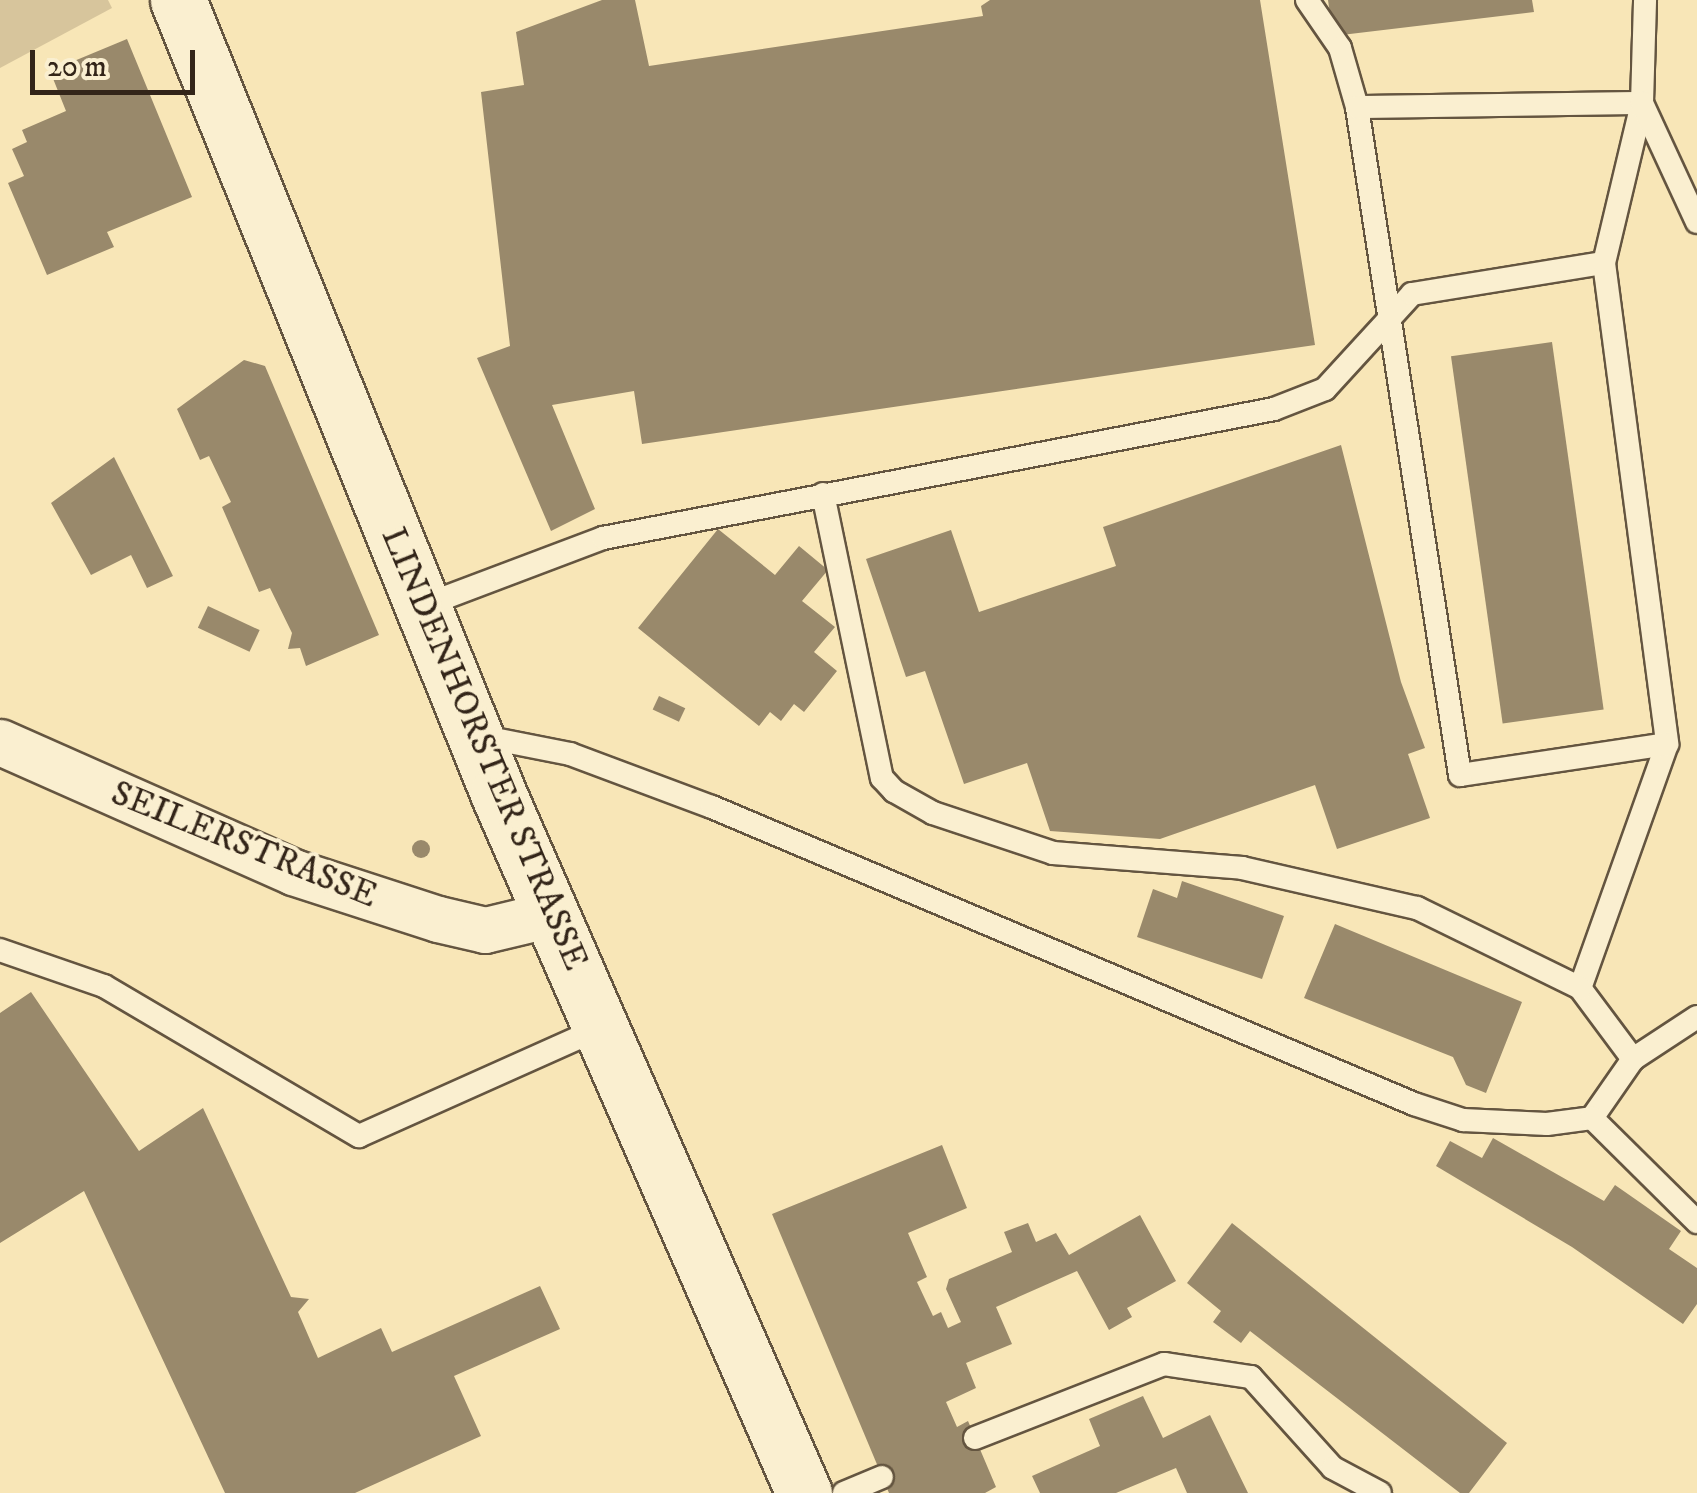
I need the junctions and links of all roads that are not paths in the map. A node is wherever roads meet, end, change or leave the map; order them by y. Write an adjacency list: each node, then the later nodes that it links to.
1 (178, 0): 10 (street, LINDENHORSTER STRASSE)
2 (1307, 0): 5 (lane)
3 (1645, 0): 4 (lane)
4 (1642, 103): 5 (lane); 6 (lane); 7 (lane)
5 (1356, 107): 8 (lane)
6 (1697, 222)
7 (1604, 263): 8 (lane); 13 (lane)
8 (1389, 317): 9 (lane); 13 (lane)
9 (822, 494): 10 (lane); 16 (lane)
10 (423, 606): 11 (street, LINDENHORSTER STRASSE)
11 (475, 736): 14 (street, LINDENHORSTER STRASSE); 20 (lane)
12 (0, 742): 14 (street, SEILERSTRASSE)
13 (1667, 744): 16 (lane)
14 (551, 914): 18 (street, LINDENHORSTER STRASSE)
15 (0, 950): 18 (lane)
16 (1580, 988): 19 (lane)
17 (1697, 1017): 19 (lane)
18 (601, 1028): 24 (street, LINDENHORSTER STRASSE)
19 (1632, 1060): 20 (lane)
20 (1592, 1118): 21 (lane)
21 (1697, 1222)
22 (975, 1438): 26 (lane)
23 (882, 1477): 25 (lane)
24 (804, 1493)
25 (844, 1493)
26 (1380, 1493)

